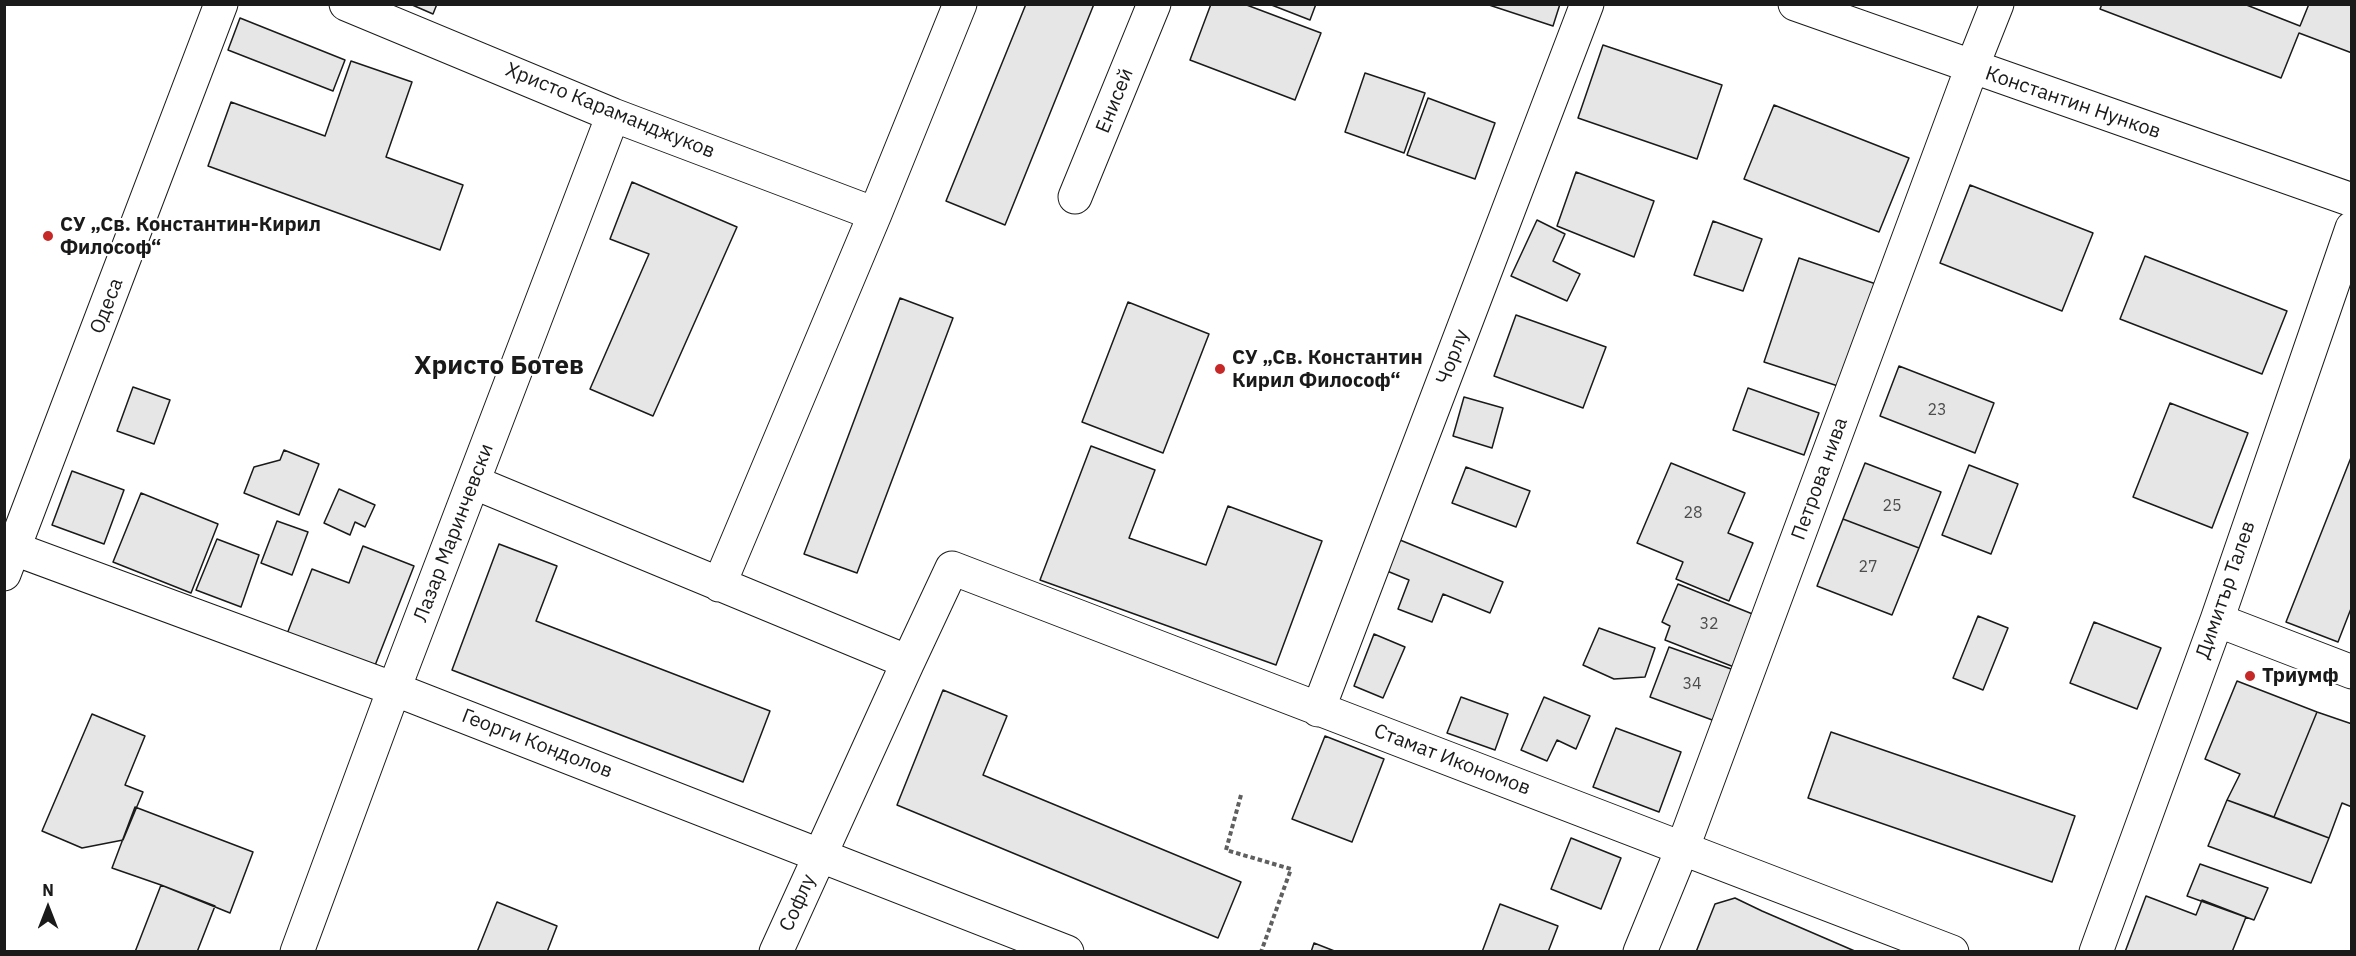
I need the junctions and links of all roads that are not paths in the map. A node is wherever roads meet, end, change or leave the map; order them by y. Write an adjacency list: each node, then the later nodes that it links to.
1 (221, 4): 15 (street, Одеса)
2 (346, 4): 9 (street, Христо Караманджуков)
3 (960, 4): 12 (street)
4 (1154, 4): 10 (street, Енисей)
5 (1587, 4): 22 (street, Чорлу)
6 (1796, 4): 8 (street, Константин Нунков)
7 (1997, 4): 8 (street, Петрова нива)
8 (1972, 67): 11 (street, Константин Нунков); 23 (street, Петрова нива)
9 (613, 115): 12 (street, Христо Караманджуков); 14 (street, Лазар Маринчевски)
10 (1075, 197)
11 (2352, 200)
12 (875, 214): 17 (street)
13 (2352, 228): 18 (street, Димитър Талев)
14 (473, 482): 17 (street); 21 (street, Лазар Маринчевски)
15 (8, 556): 21 (street, Георги Кондолов)
16 (952, 568): 19 (street, Софлу); 22 (street, Стамат Икономов)
17 (719, 585): 19 (street)
18 (2217, 620): 20 (street); 30 (street, Димитър Талев)
19 (908, 662): 24 (street, Софлу)
20 (2352, 672)
21 (394, 689): 24 (street, Георги Кондолов); 25 (street, Лазар Маринчевски)
22 (1318, 710): 23 (street, Стамат Икономов)
23 (1683, 847): 28 (street, Петрова нива); 29 (street, Стамат Икономов)
24 (820, 854): 26 (street, Софлу); 27 (street, Георги Кондолов)
25 (297, 951)
26 (776, 951)
27 (1066, 951)
28 (1640, 951)
29 (1952, 951)
30 (2096, 951)

